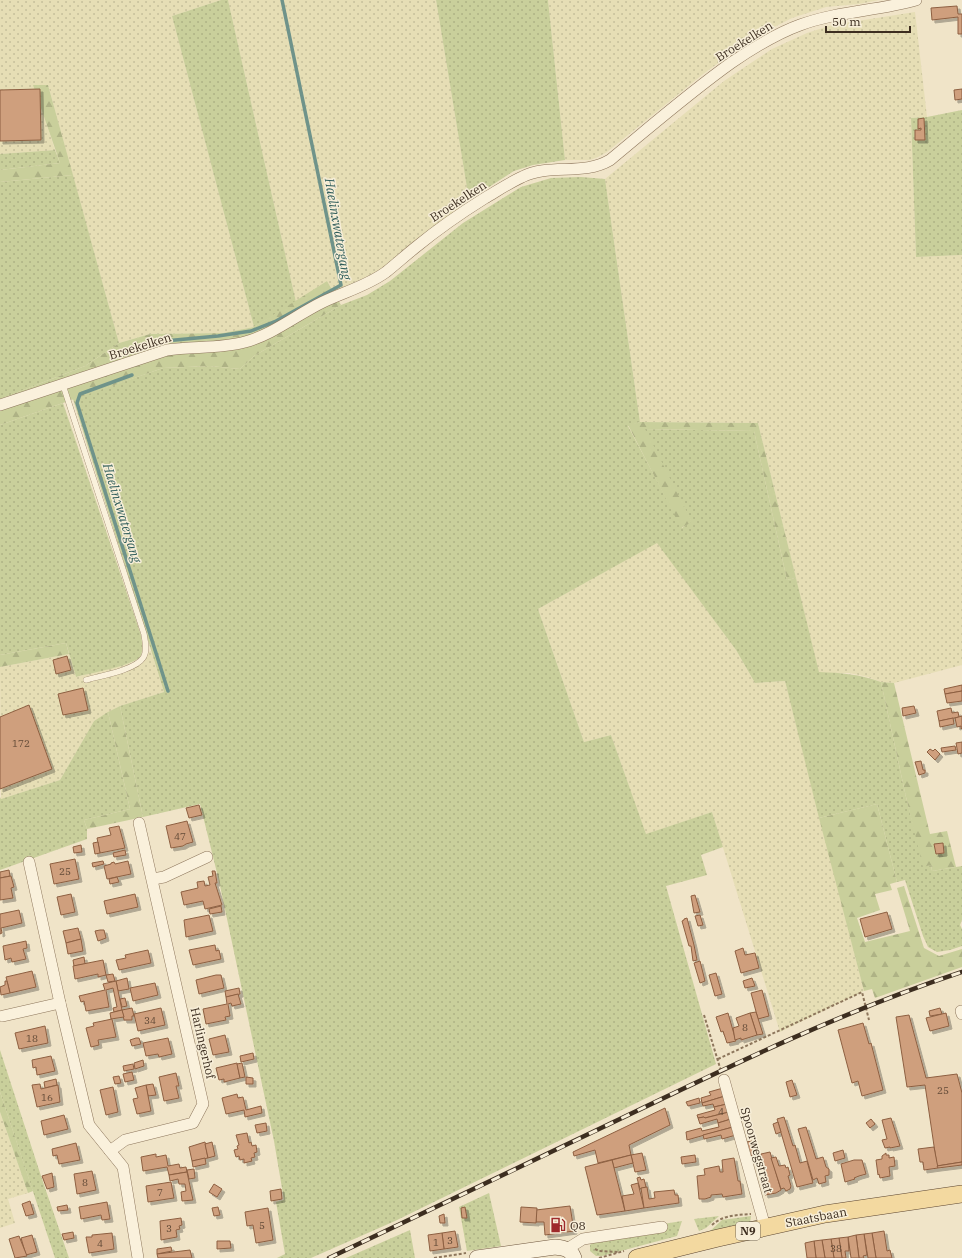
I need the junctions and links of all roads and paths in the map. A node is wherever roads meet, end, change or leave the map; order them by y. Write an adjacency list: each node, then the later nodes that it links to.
1 (916, 0): 2 (street, Broekelken)
2 (63, 385): 3 (street, Broekelken); 4 (lane)
3 (0, 405)
4 (86, 680)
5 (139, 823): 8 (street, Harlingerhof)
6 (207, 857): 8 (street)
7 (29, 862): 9 (street)
8 (153, 880): 15 (street, Harlingerhof)
9 (60, 1003): 11 (street); 15 (street)
10 (704, 1015): 13 (path)
11 (3, 1016)
12 (869, 1020): 13 (path)
13 (718, 1059): 14 (path)
14 (724, 1080): 18 (street, Spoorwegstraat)
15 (110, 1151): 20 (street)
16 (962, 1194): 18 (main road, Staatsbaan / N9)
17 (662, 1227): 19 (street)
18 (765, 1227): 22 (main road, Staatsbaan / N9)
19 (571, 1253): 21 (street)
20 (138, 1258)
21 (477, 1258)
22 (637, 1258)

